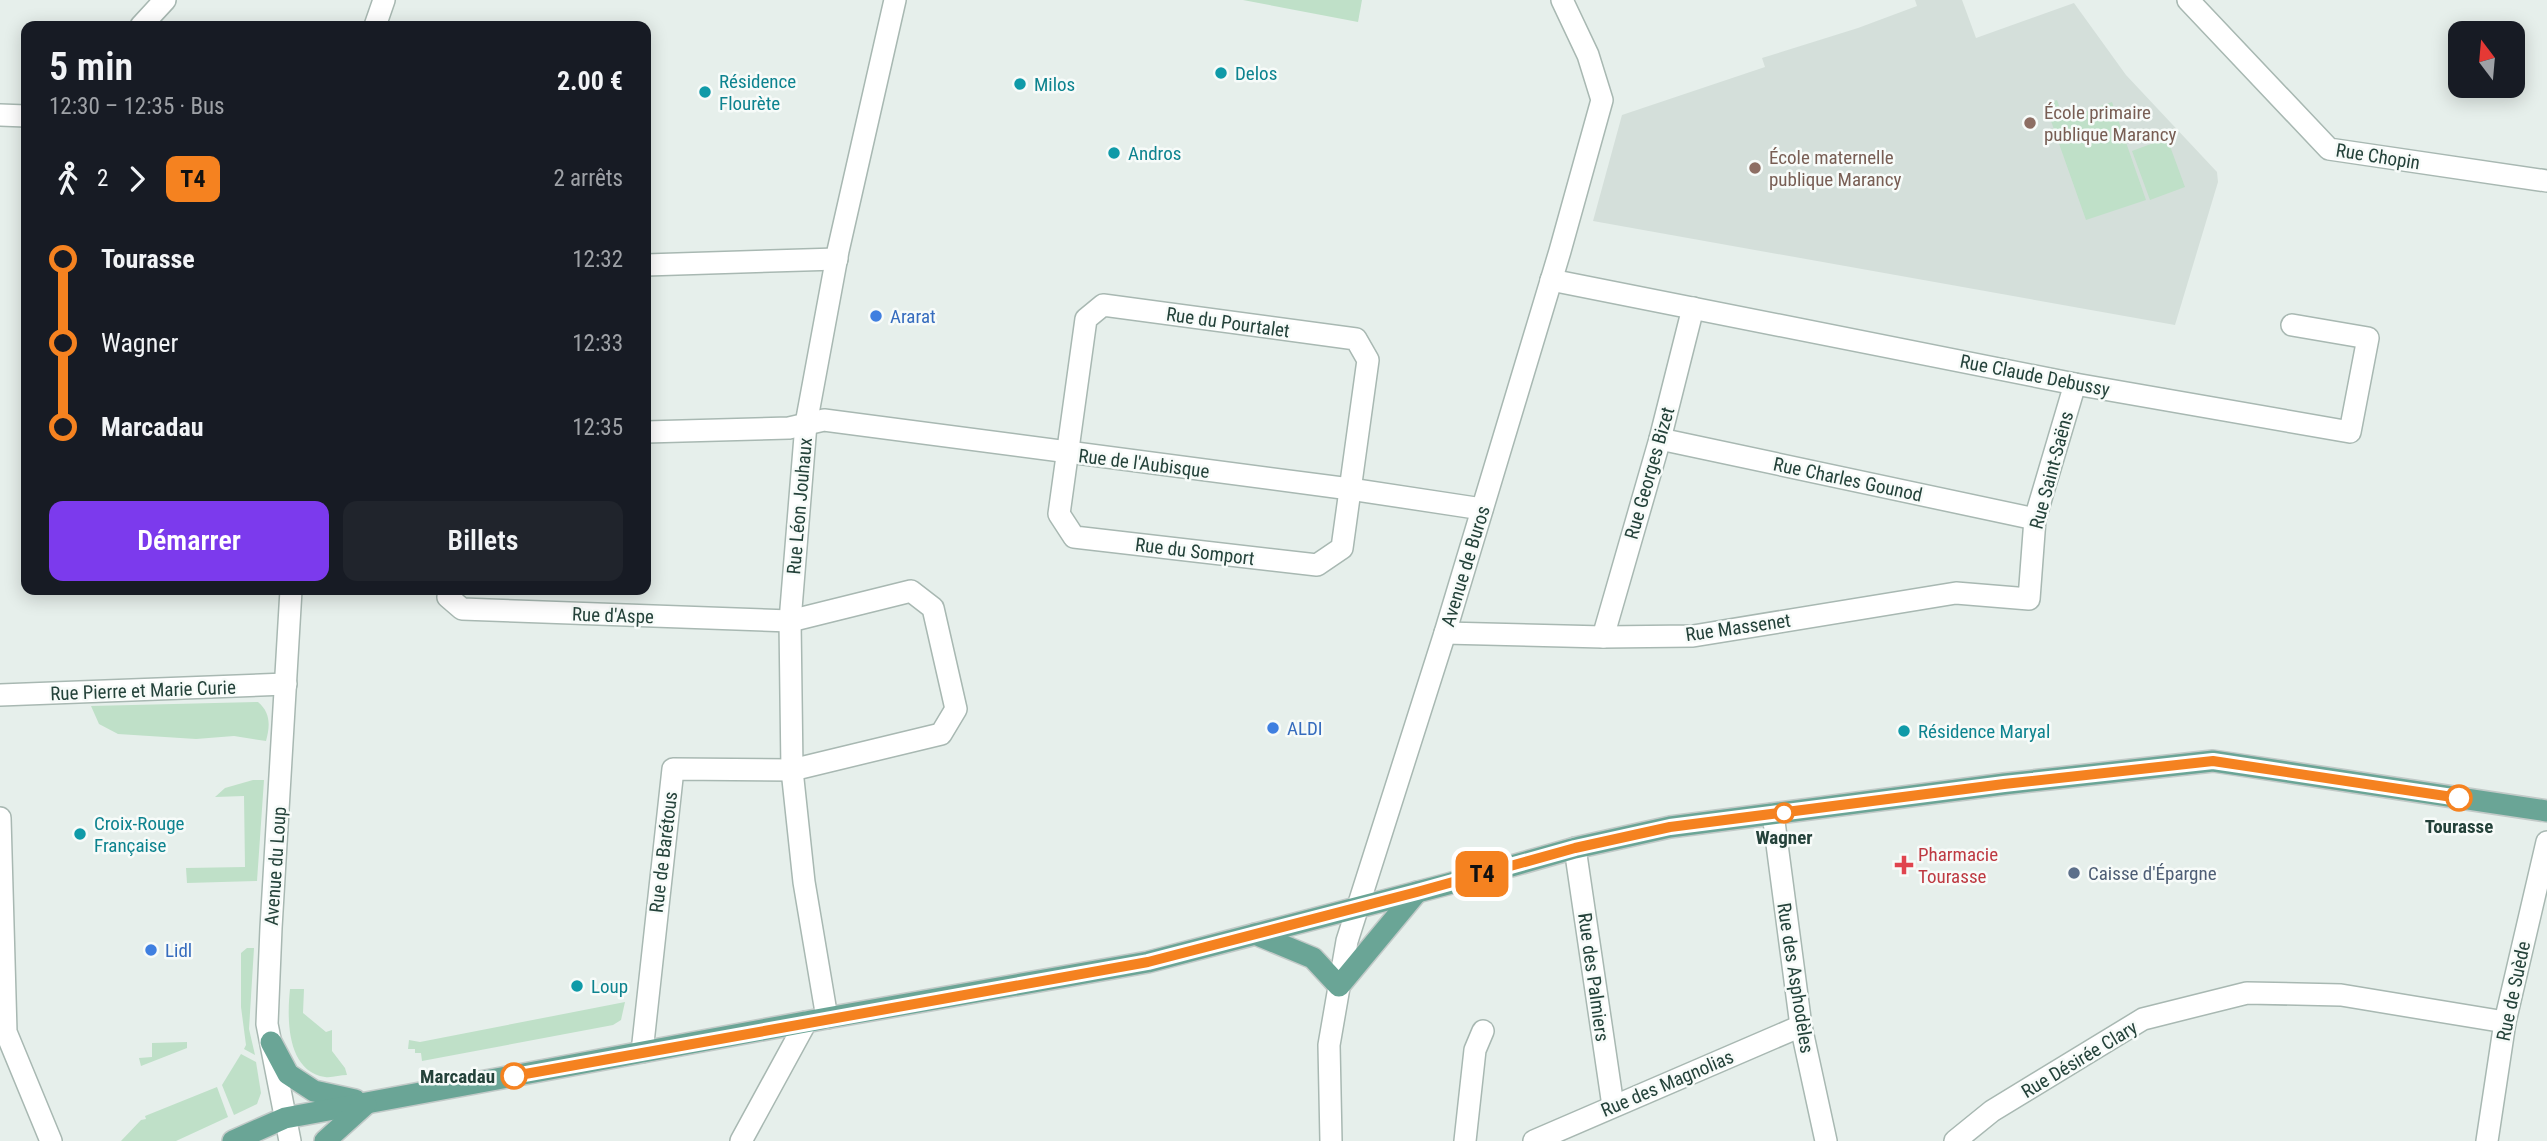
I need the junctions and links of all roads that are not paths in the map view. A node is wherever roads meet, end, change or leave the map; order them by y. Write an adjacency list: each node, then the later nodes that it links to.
1 (166, 0): 6 (street)
2 (384, 0): 7 (street)
3 (895, 0): 11 (street, Rue Léon Jouhaux)
4 (1562, 0): 13 (street, Avenue de Buros)
5 (2188, 0): 10 (street, Rue Chopin)
6 (146, 21)
7 (377, 21)
8 (0, 115): 9 (street)
9 (21, 116)
10 (2547, 181)
11 (837, 259): 12 (street); 17 (street, Rue Léon Jouhaux)
12 (651, 265)
13 (1551, 280): 14 (street, Rue Claude Debussy); 22 (street, Avenue de Buros)
14 (1693, 308): 16 (street, Rue Claude Debussy); 19 (street, Rue Georges Bizet)
15 (2292, 325): 16 (street, Rue Claude Debussy)
16 (2074, 384): 23 (street, Rue Saint-Saëns)
17 (806, 424): 18 (street, Rue de l'Aubisque); 20 (street, Rue de l'Aubisque); 27 (street, Rue Léon Jouhaux)
18 (651, 432)
19 (1660, 439): 23 (street, Rue Charles Gounod); 29 (street, Rue Georges Bizet)
20 (1068, 453): 21 (street, Rue de l'Aubisque); 21 (street, Rue du Somport); 21 (street, Rue du Pourtalet)
21 (1350, 489): 22 (street, Rue de l'Aubisque)
22 (1482, 509): 28 (street, Avenue de Buros)
23 (2035, 519): 26 (street, Rue Saint-Saëns)
24 (291, 595): 30 (street, Avenue du Loup)
25 (448, 595): 27 (street, Rue d'Aspe)
26 (2029, 599): 29 (street, Rue Massenet)
27 (790, 621): 32 (street, Rue Léon Jouhaux); 32 (street)
28 (1445, 633): 29 (street, Rue Massenet); 39 (street, Avenue de Buros)
29 (1603, 637)
30 (286, 684): 31 (street, Rue Pierre et Marie Curie); 46 (street, Avenue du Loup)
31 (0, 695)
32 (792, 770): 42 (street, Rue Léon Jouhaux); 47 (street, Rue de Barétous)
33 (2547, 811): 34 (main road)
34 (1773, 814): 37 (main road); 44 (street, Rue des Asphodèles)
35 (0, 818): 51 (street)
36 (2547, 842): 43 (street, Rue de Suède)
37 (1575, 848): 38 (main road); 49 (street, Rue des Palmiers)
38 (1417, 892): 39 (main road); 41 (main road)
39 (1358, 908): 40 (main road); 41 (street, Avenue de Buros)
40 (1255, 934): 41 (main road); 42 (main road)
41 (1339, 986): 56 (street, Avenue de Buros)
42 (816, 1020): 47 (main road); 55 (street)
43 (2505, 1022): 60 (street, Rue Désirée Clary); 61 (street, Rue de Suède)
44 (1801, 1026): 49 (street, Rue des Magnolias); 59 (street, Rue des Asphodèles)
45 (1483, 1031): 57 (street)
46 (271, 1042): 48 (main road); 50 (street, Avenue du Loup)
47 (642, 1052): 48 (main road)
48 (368, 1103): 50 (main road); 54 (main road)
49 (1613, 1106): 58 (street, Rue des Magnolias)
50 (285, 1118): 52 (main road); 53 (street, Avenue du Loup)
51 (51, 1141)
52 (233, 1141)
53 (290, 1141)
54 (325, 1141)
55 (741, 1141)
56 (1331, 1141)
57 (1465, 1141)
58 (1534, 1141)
59 (1826, 1141)
60 (1955, 1141)
61 (2487, 1141)

